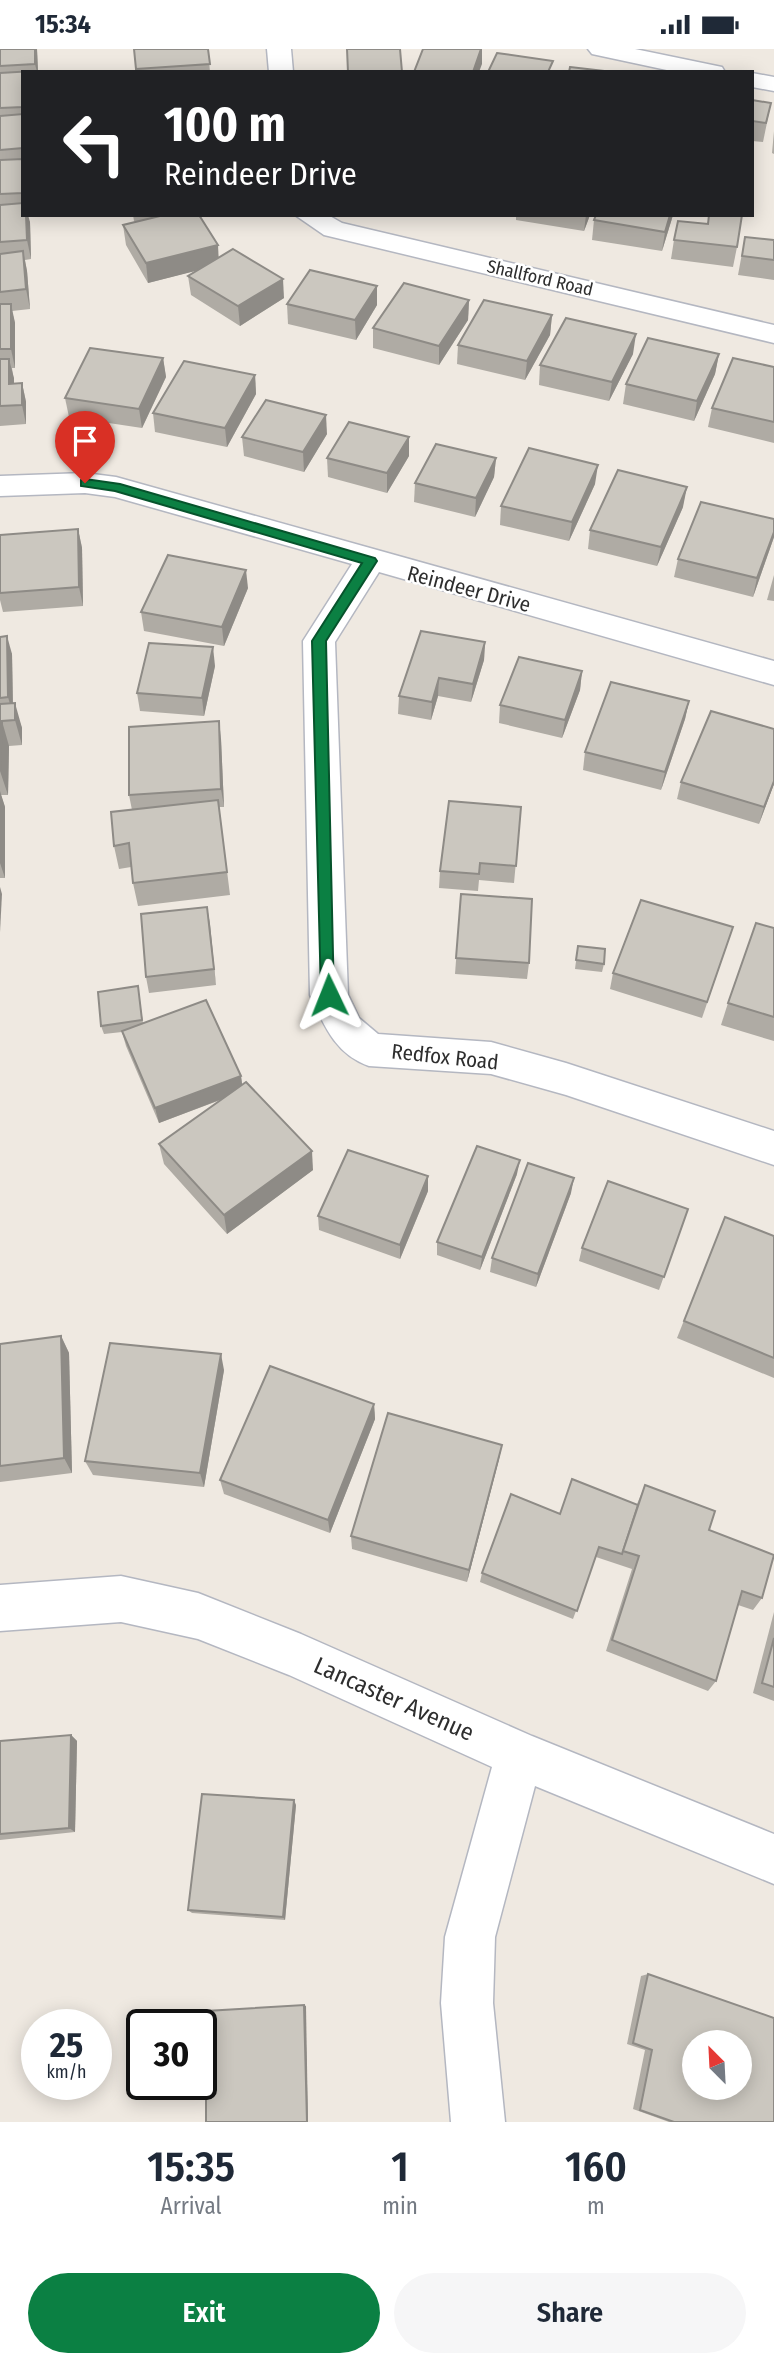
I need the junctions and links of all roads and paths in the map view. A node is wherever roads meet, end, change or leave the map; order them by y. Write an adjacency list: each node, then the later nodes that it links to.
1 (279, 49): 3 (street)
2 (600, 49): 4 (street)
3 (281, 70)
4 (703, 70)
5 (754, 80): 6 (street)
6 (774, 84)
7 (311, 217): 8 (street, Shallford Road)
8 (774, 334)
9 (0, 487): 10 (street, Reindeer Drive)
10 (370, 561): 11 (street, Reindeer Drive); 12 (street, Redfox Road)
11 (774, 673)
12 (774, 1148)
13 (0, 1608): 14 (street, Lancaster Avenue)
14 (519, 1755): 15 (street, Lancaster Avenue); 16 (street)
15 (774, 1859)
16 (478, 2122)

